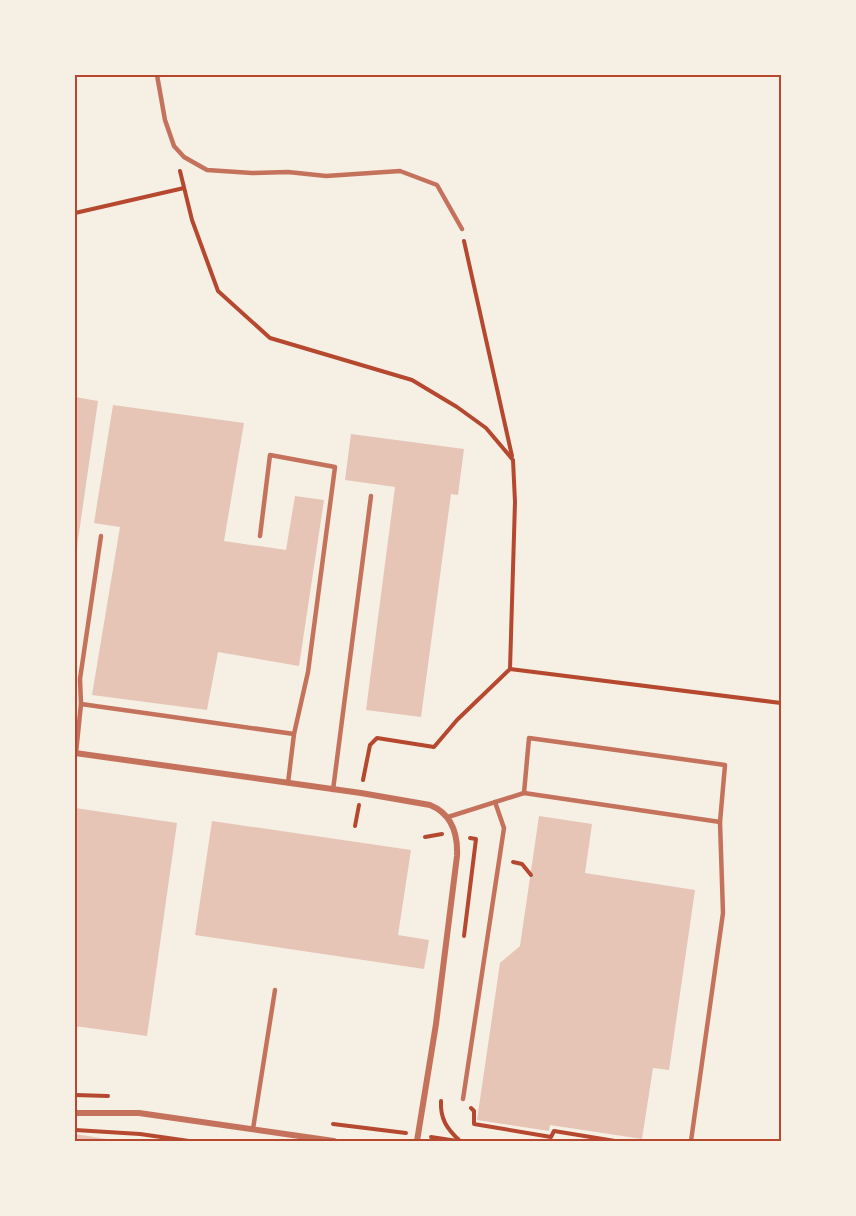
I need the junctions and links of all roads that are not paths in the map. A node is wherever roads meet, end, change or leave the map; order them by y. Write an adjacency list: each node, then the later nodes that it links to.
1 (157, 75): 2 (lane)
2 (462, 229)
3 (371, 496): 10 (lane)
4 (101, 536): 6 (lane)
5 (260, 536): 7 (lane)
6 (81, 704): 7 (lane); 8 (lane)
7 (294, 734): 9 (lane)
8 (75, 753): 9 (street)
9 (288, 783): 10 (street)
10 (333, 790): 13 (street)
11 (524, 793): 12 (lane); 14 (lane); 14 (lane)
12 (495, 802): 13 (lane); 16 (lane)
13 (448, 817): 20 (street)
14 (720, 822): 21 (lane)
15 (275, 990): 18 (lane)
16 (464, 1099)
17 (75, 1113): 18 (street)
18 (253, 1129): 19 (street)
19 (334, 1141)
20 (417, 1141)
21 (692, 1141)

